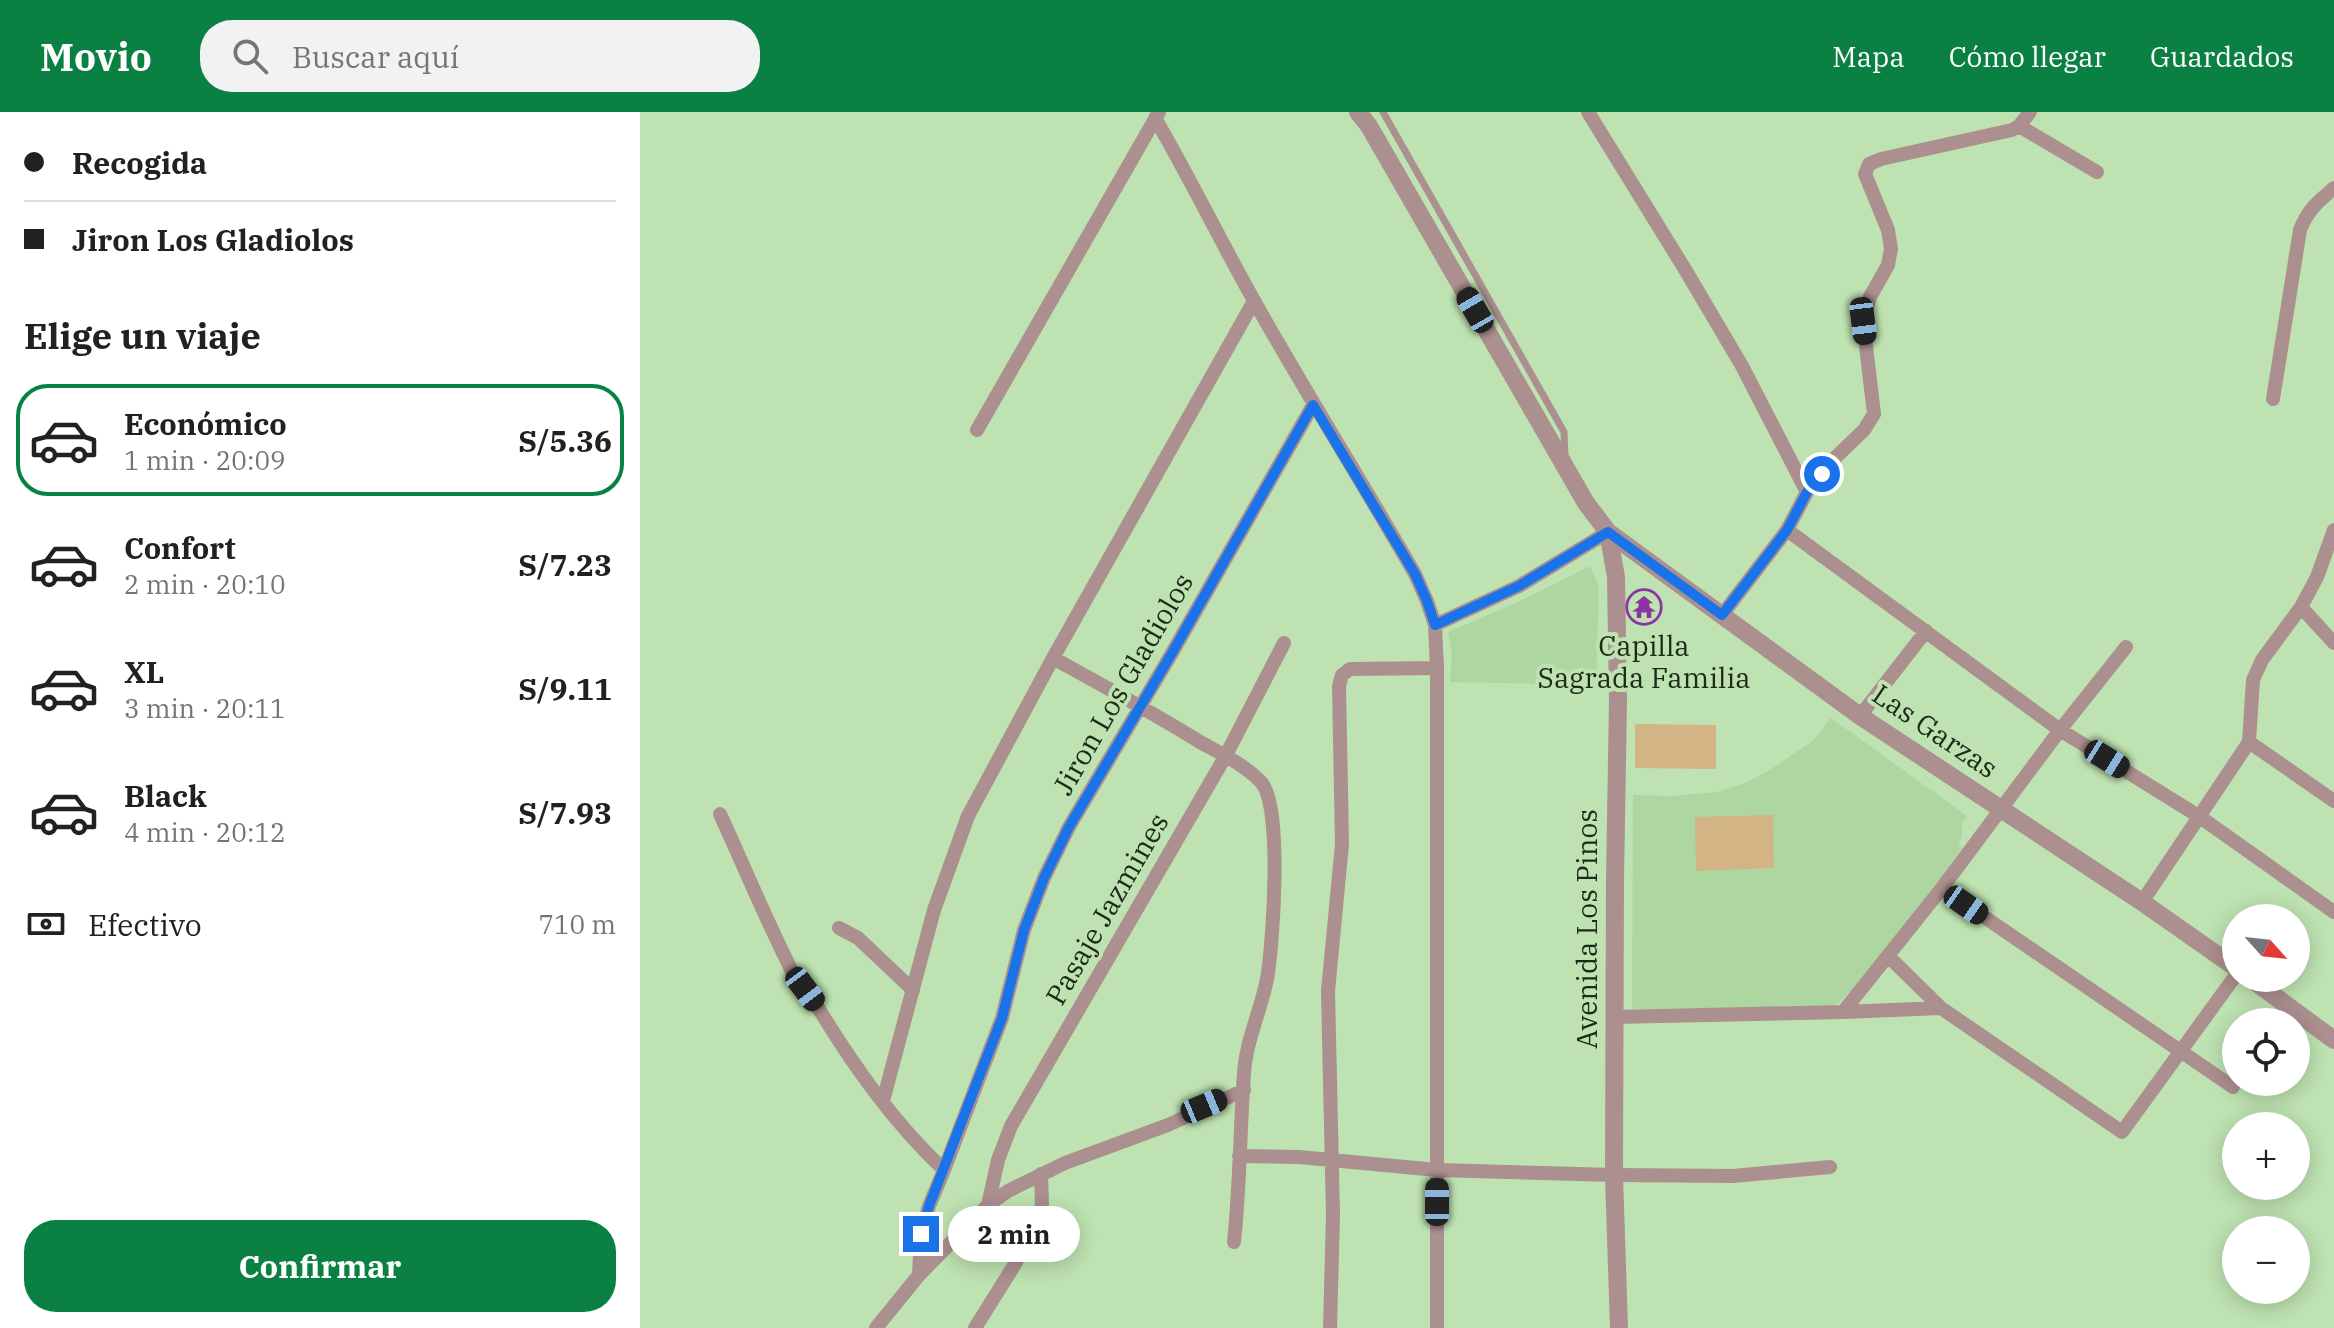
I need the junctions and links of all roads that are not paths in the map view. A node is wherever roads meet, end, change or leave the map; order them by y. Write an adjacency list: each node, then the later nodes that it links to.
1 (1358, 112): 13 (street)
2 (1383, 112): 13 (lane)
3 (1588, 112): 14 (street)
4 (2030, 112): 6 (street)
5 (1157, 115): 9 (street); 12 (street)
6 (2019, 126): 7 (street); 14 (street)
7 (2097, 172)
8 (2334, 188): 10 (street)
9 (1254, 301): 11 (street); 25 (street)
10 (2273, 399)
11 (1313, 405): 20 (street); 27 (street, Jiron Los Gladiolos)
12 (977, 430)
13 (1566, 467): 17 (street)
14 (1807, 492): 15 (street)
15 (1787, 530): 19 (street); 21 (street)
16 (2334, 530): 18 (street)
17 (1608, 532): 19 (street, Las Garzas); 20 (street); 47 (street, Avenida Los Pinos)
18 (2301, 607): 23 (street); 30 (street)
19 (1722, 615): 28 (street, Las Garzas)
20 (1435, 625): 26 (street)
21 (1926, 631): 28 (street); 29 (street)
22 (1284, 643): 31 (street, Pasaje Jazmines)
23 (2334, 643)
24 (2126, 647): 29 (street)
25 (1053, 658): 27 (street); 42 (street)
26 (1437, 668): 54 (street); 57 (street)
27 (1142, 706): 31 (street); 56 (street, Jiron Los Gladiolos)
28 (1860, 716): 33 (street, Las Garzas)
29 (2060, 730): 33 (street); 35 (street)
30 (2249, 742): 32 (street); 35 (street)
31 (1225, 757): 51 (street); 60 (street, Pasaje Jazmines)
32 (2334, 801)
33 (2002, 809): 36 (street); 37 (street, Las Garzas)
34 (720, 814): 52 (street)
35 (2200, 817): 37 (street); 38 (street)
36 (1942, 888): 40 (street); 49 (street)
37 (2142, 902): 41 (street, Las Garzas)
38 (2334, 912)
39 (839, 928): 42 (street)
40 (1888, 956): 45 (street); 46 (street)
41 (2222, 958)
42 (913, 990): 52 (street)
43 (2224, 992): 49 (street)
44 (2269, 992): 48 (street)
45 (1941, 1008): 46 (street); 49 (street)
46 (1843, 1012): 47 (street)
47 (1614, 1017): 59 (street, Avenida Los Pinos)
48 (2334, 1040)
49 (2180, 1052): 50 (street)
50 (2222, 1080)
51 (1244, 1090): 53 (street); 58 (street)
52 (883, 1101): 56 (street)
53 (1239, 1156): 54 (street); 61 (street)
54 (1332, 1159): 57 (street); 65 (street)
55 (1830, 1167): 59 (street)
56 (944, 1170): 62 (street, Jiron Los Gladiolos)
57 (1437, 1170): 59 (street); 66 (street)
58 (1041, 1174): 60 (street); 64 (street)
59 (1614, 1175): 67 (street, Avenida Los Pinos)
60 (988, 1205): 62 (street)
61 (1234, 1242)
62 (919, 1275): 63 (street)
63 (876, 1328)
64 (975, 1328)
65 (1330, 1328)
66 (1437, 1328)
67 (1619, 1328)

